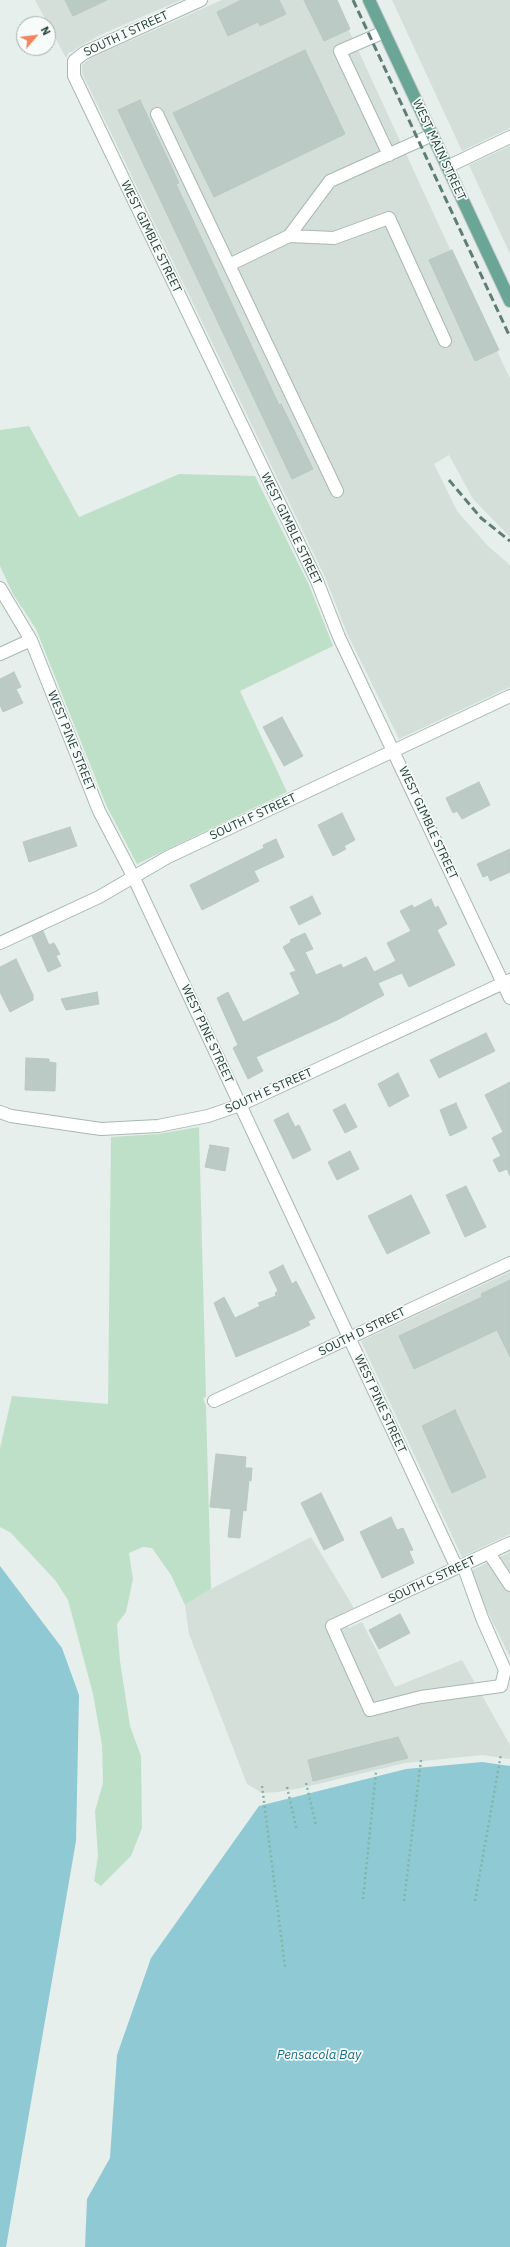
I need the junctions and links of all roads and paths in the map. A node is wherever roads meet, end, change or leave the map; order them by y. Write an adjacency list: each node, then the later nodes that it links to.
1 (201, 0): 4 (street, SOUTH I STREET)
2 (369, 0): 3 (main road, WEST MAIN STREET)
3 (384, 32): 6 (main road, WEST MAIN STREET); 8 (street)
4 (74, 61): 19 (street, WEST GIMBLE STREET)
5 (157, 114): 11 (street)
6 (432, 135): 8 (street); 9 (main road, WEST MAIN STREET)
7 (510, 137): 9 (street)
8 (389, 155): 10 (street)
9 (447, 167): 12 (main road, WEST MAIN STREET)
10 (289, 236): 11 (street); 13 (street)
11 (229, 265): 14 (street)
12 (510, 301)
13 (445, 341)
14 (337, 491)
15 (0, 588): 16 (street, WEST PINE STREET)
16 (31, 640): 17 (street); 20 (street, WEST PINE STREET)
17 (0, 654)
18 (510, 696): 19 (street, SOUTH F STREET)
19 (394, 751): 20 (street, SOUTH F STREET); 22 (street, WEST GIMBLE STREET)
20 (133, 876): 21 (street, SOUTH F STREET); 24 (street, WEST PINE STREET)
21 (0, 943)
22 (507, 982): 23 (street, WEST GIMBLE STREET); 24 (street, SOUTH E STREET)
23 (510, 998)
24 (240, 1105): 25 (street, SOUTH E STREET); 27 (street, WEST PINE STREET)
25 (5, 1114)
26 (510, 1263): 27 (street, SOUTH D STREET)
27 (349, 1338): 28 (street, SOUTH D STREET); 31 (street, WEST PINE STREET)
28 (214, 1402)
29 (510, 1543): 30 (street, SOUTH C STREET)
30 (489, 1553): 31 (street, SOUTH C STREET); 32 (street)
31 (460, 1566): 33 (street, SOUTH C STREET); 33 (street, WEST PINE STREET)
32 (510, 1584)
33 (354, 1617)
34 (501, 1754): 44 (path)
35 (421, 1760): 43 (path)
36 (376, 1772): 42 (path)
37 (306, 1783): 40 (path)
38 (262, 1786): 45 (path)
39 (287, 1787): 41 (path)
40 (316, 1825)
41 (298, 1831)
42 (364, 1900)
43 (404, 1901)
44 (475, 1901)
45 (285, 1967)

